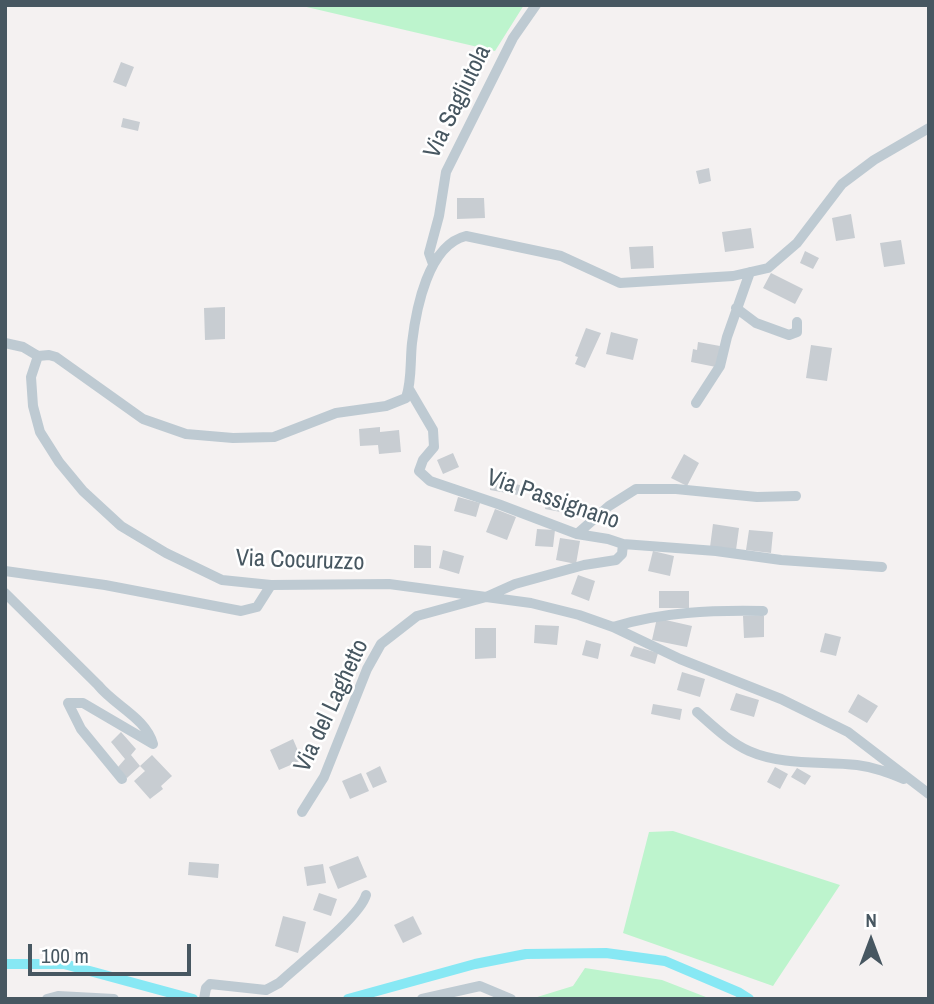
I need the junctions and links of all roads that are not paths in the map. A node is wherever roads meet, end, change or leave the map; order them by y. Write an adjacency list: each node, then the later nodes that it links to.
1 (536, 5): 3 (street, Via Sagliutola)
2 (929, 128): 4 (street)
3 (433, 264): 4 (street); 9 (street)
4 (750, 272): 5 (street)
5 (736, 308): 6 (street); 10 (street)
6 (797, 322)
7 (5, 343): 8 (street)
8 (38, 356): 9 (street); 16 (street, Via Cocuruzzo)
9 (409, 389): 12 (street, Via Passignano)
10 (696, 403)
11 (796, 496): 12 (street)
12 (577, 534): 13 (street, Via Passignano)
13 (623, 544): 14 (street); 18 (street, Via Passignano)
14 (882, 566)
15 (5, 571): 16 (street)
16 (271, 585): 18 (street, Via Cocuruzzo)
17 (5, 593): 22 (street)
18 (486, 597): 20 (street, Via Cocuruzzo); 25 (street, Via del Laghetto)
19 (763, 611): 20 (street)
20 (613, 627): 23 (street, Via Cocuruzzo)
21 (697, 712): 23 (street)
22 (122, 779)
23 (917, 783): 24 (street, Via Cocuruzzo)
24 (929, 794)
25 (302, 812)
26 (366, 895): 27 (street)
27 (205, 993)
28 (47, 999): 29 (street)
29 (114, 999)
30 (422, 999): 31 (street)
31 (510, 999)

